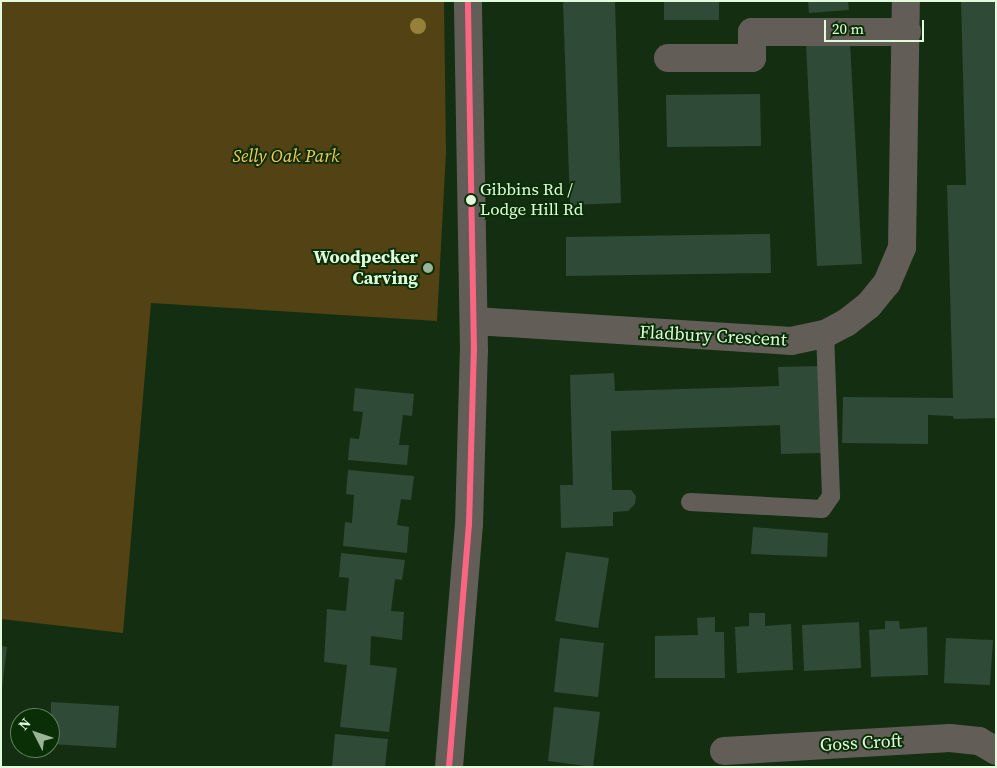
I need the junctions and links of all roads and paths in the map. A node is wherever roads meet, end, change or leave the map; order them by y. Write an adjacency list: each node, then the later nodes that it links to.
1 (468, 1): 5 (street)
2 (906, 1): 3 (street, Fladbury Crescent)
3 (907, 32): 4 (street); 6 (street, Fladbury Crescent)
4 (668, 58)
5 (475, 320): 6 (street, Fladbury Crescent); 10 (street)
6 (825, 334): 7 (lane)
7 (690, 502)
8 (724, 751): 9 (street, Goss Croft)
9 (996, 751)
10 (449, 767)

